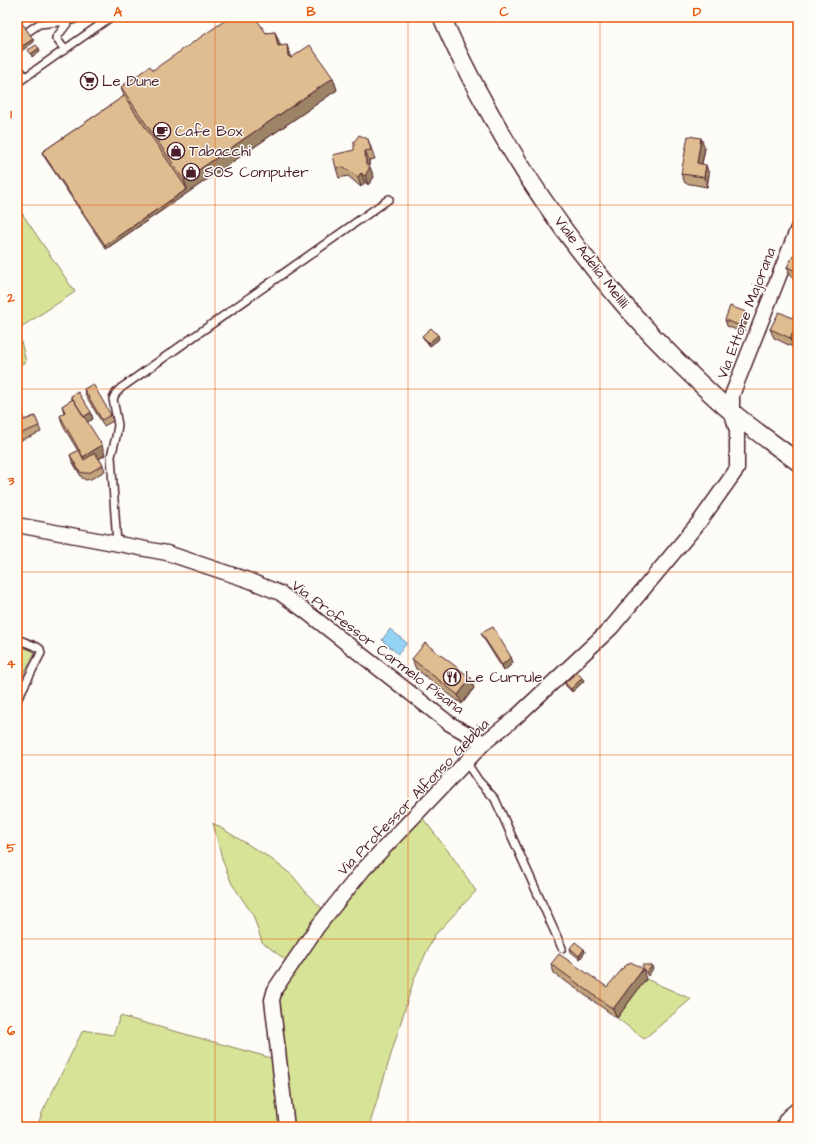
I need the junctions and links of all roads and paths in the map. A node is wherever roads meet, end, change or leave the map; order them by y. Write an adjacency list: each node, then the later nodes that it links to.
1 (80, 17): 4 (lane)
2 (112, 17): 6 (lane)
3 (442, 17): 12 (street, Viale Adelia Melilli)
4 (69, 21): 5 (lane); 6 (lane)
5 (17, 39)
6 (65, 50): 8 (lane)
7 (17, 66): 8 (lane)
8 (25, 77): 9 (lane)
9 (17, 83)
10 (389, 199): 15 (lane)
11 (798, 228): 12 (street, Via Ettore Majorana)
12 (732, 413): 13 (street, Viale Adelia Melilli); 18 (street, Via Professor Alfonso Gebbia)
13 (798, 462)
14 (17, 525): 15 (street, Via Professor Carmelo Pisana)
15 (117, 544): 18 (street, Via Professor Carmelo Pisana)
16 (17, 639): 17 (lane)
17 (17, 700)
18 (484, 743): 19 (street, Via Professor Alfonso Gebbia)
19 (466, 762): 20 (lane); 22 (street, Via Professor Alfonso Gebbia)
20 (562, 948)
21 (797, 1110): 23 (street)
22 (287, 1127)
23 (784, 1127)

